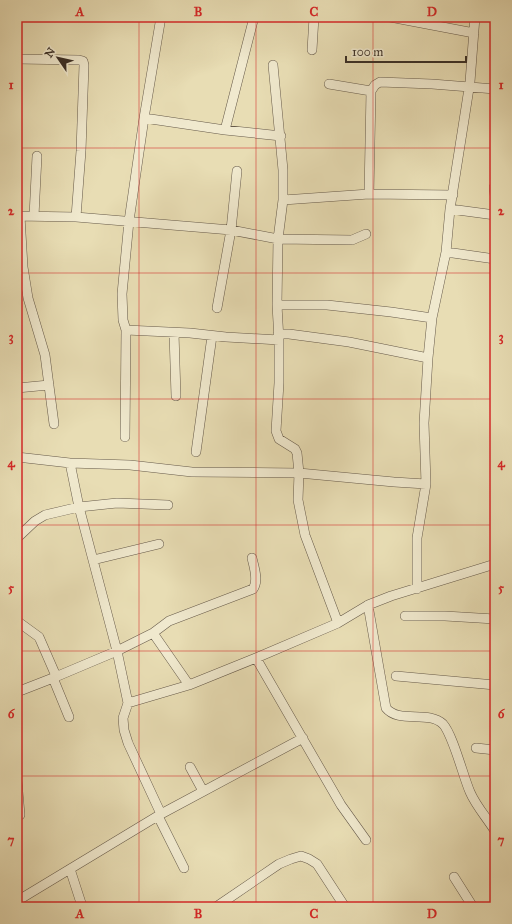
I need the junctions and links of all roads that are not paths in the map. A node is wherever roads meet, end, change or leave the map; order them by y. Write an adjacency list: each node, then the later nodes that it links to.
1 (161, 17): 14 (street)
2 (254, 17): 15 (street)
3 (314, 17): 7 (street)
4 (390, 17): 6 (street)
5 (475, 17): 6 (street)
6 (474, 33): 11 (street)
7 (312, 50)
8 (17, 59): 28 (street)
9 (273, 65): 16 (street)
10 (329, 84): 13 (street)
11 (469, 87): 12 (street); 13 (street); 21 (street)
12 (495, 89)
13 (371, 91): 20 (street)
14 (144, 118): 15 (street); 29 (street)
15 (225, 130): 16 (street)
16 (281, 136): 23 (street)
17 (37, 156): 27 (street)
18 (237, 170): 30 (street)
19 (494, 187): 22 (street)
20 (369, 194): 21 (street); 23 (street)
21 (453, 195): 24 (street)
22 (495, 196)
23 (282, 200): 32 (street)
24 (450, 209): 25 (street); 33 (street)
25 (495, 215)
26 (18, 216): 27 (street); 43 (street)
27 (34, 216): 28 (street)
28 (76, 217): 29 (street)
29 (129, 221): 30 (street); 38 (street)
30 (231, 230): 32 (street); 36 (street)
31 (366, 234): 32 (street)
32 (278, 239): 35 (street)
33 (446, 252): 34 (street); 37 (street)
34 (495, 259)
35 (277, 305): 37 (street); 41 (street)
36 (217, 308)
37 (432, 318): 42 (street)
38 (126, 330): 39 (street); 47 (street)
39 (174, 333): 40 (street); 45 (street)
40 (212, 336): 41 (street); 48 (street)
41 (279, 337): 42 (street); 51 (street)
42 (428, 358): 53 (street)
43 (49, 385): 44 (street); 46 (street)
44 (17, 388)
45 (176, 396)
46 (54, 424)
47 (125, 437)
48 (196, 452)
49 (17, 457): 50 (street)
50 (70, 463): 51 (street); 56 (street)
51 (299, 473): 53 (street); 67 (street)
52 (495, 483): 54 (street)
53 (426, 484): 62 (street)
54 (495, 491)
55 (168, 505): 56 (street)
56 (79, 507): 57 (street); 60 (street)
57 (17, 538)
58 (159, 544): 60 (street)
59 (252, 558): 68 (street)
60 (93, 560): 69 (street)
61 (495, 564): 62 (street)
62 (417, 589): 63 (street)
63 (368, 605): 67 (street); 86 (street)
64 (405, 616): 65 (street)
65 (495, 619)
66 (17, 621): 72 (street)
67 (338, 623): 70 (street)
68 (153, 633): 69 (street); 73 (street)
69 (117, 651): 72 (street); 76 (street)
70 (256, 658): 73 (street); 78 (street)
71 (396, 676): 74 (street)
72 (54, 677): 75 (street); 77 (street)
73 (189, 684): 76 (street)
74 (495, 685)
75 (17, 692)
76 (128, 703): 84 (street)
77 (69, 717)
78 (303, 738): 83 (street); 87 (street)
79 (476, 748): 80 (street)
80 (495, 750)
81 (190, 768): 83 (street)
82 (17, 780): 85 (street)
83 (203, 791): 84 (street)
84 (160, 815): 88 (street); 89 (street)
85 (20, 816)
86 (495, 830)
87 (366, 840)
88 (184, 868)
89 (70, 869): 91 (street); 92 (street)
90 (454, 876): 95 (street)
91 (17, 901)
92 (81, 903)
93 (216, 907): 94 (street)
94 (345, 907)
95 (473, 907)

